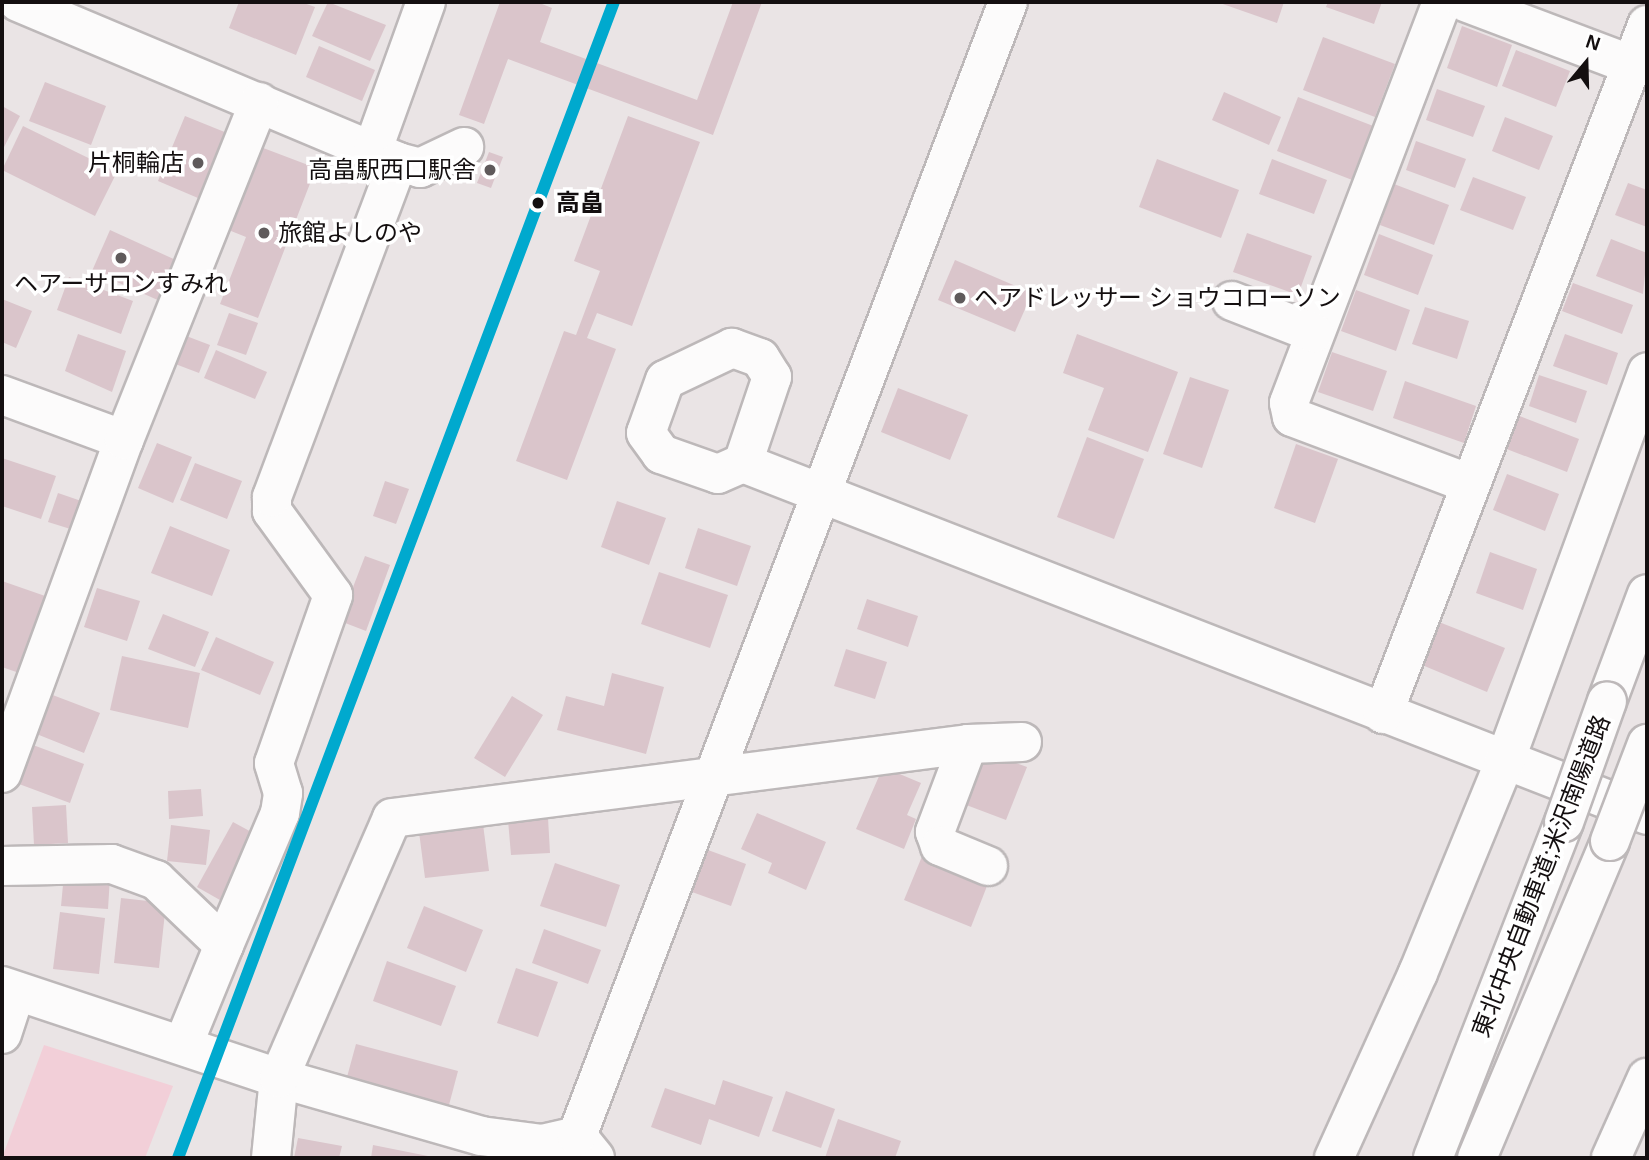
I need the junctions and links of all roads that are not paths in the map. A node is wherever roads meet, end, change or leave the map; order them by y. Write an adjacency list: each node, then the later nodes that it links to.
1 (18, 2): 8 (main road)
2 (426, 2): 10 (main road)
3 (1008, 2): 18 (main road)
4 (1442, 2): 12 (main road)
5 (1465, 2): 7 (main road)
6 (1647, 24): 7 (main road)
7 (1632, 65): 17 (main road)
8 (258, 102): 10 (main road); 15 (main road)
9 (464, 147): 10 (main road)
10 (385, 155): 30 (main road)
11 (1232, 301): 12 (main road)
12 (1314, 333): 17 (main road)
13 (1647, 372): 24 (main road)
14 (2, 395): 15 (main road)
15 (124, 440): 25 (main road)
16 (743, 463): 18 (main road)
17 (1470, 484): 20 (main road)
18 (822, 494): 20 (main road); 26 (main road)
19 (1647, 594): 39 (main road, 東北中央自動車道;米沢南陽道路, bridge)
20 (1383, 714): 24 (main road)
21 (1022, 742): 22 (main road)
22 (968, 744): 26 (main road); 29 (main road)
23 (1647, 744): 40 (main road, 東北中央自動車道;米沢南陽道路, bridge)
24 (1505, 761): 27 (main road); 38 (main road)
25 (2, 773)
26 (713, 776): 34 (main road); 36 (main road)
27 (1647, 815)
28 (2, 866): 30 (main road)
29 (988, 866)
30 (224, 946): 33 (main road)
31 (9, 988): 32 (main road); 33 (main road)
32 (2, 1034)
33 (183, 1045): 34 (main road)
34 (279, 1078): 36 (main road); 37 (main road)
35 (1647, 1078): 41 (main road)
36 (586, 1147)
37 (271, 1158)
38 (1334, 1158)
39 (1433, 1158)
40 (1477, 1158)
41 (1611, 1158)

